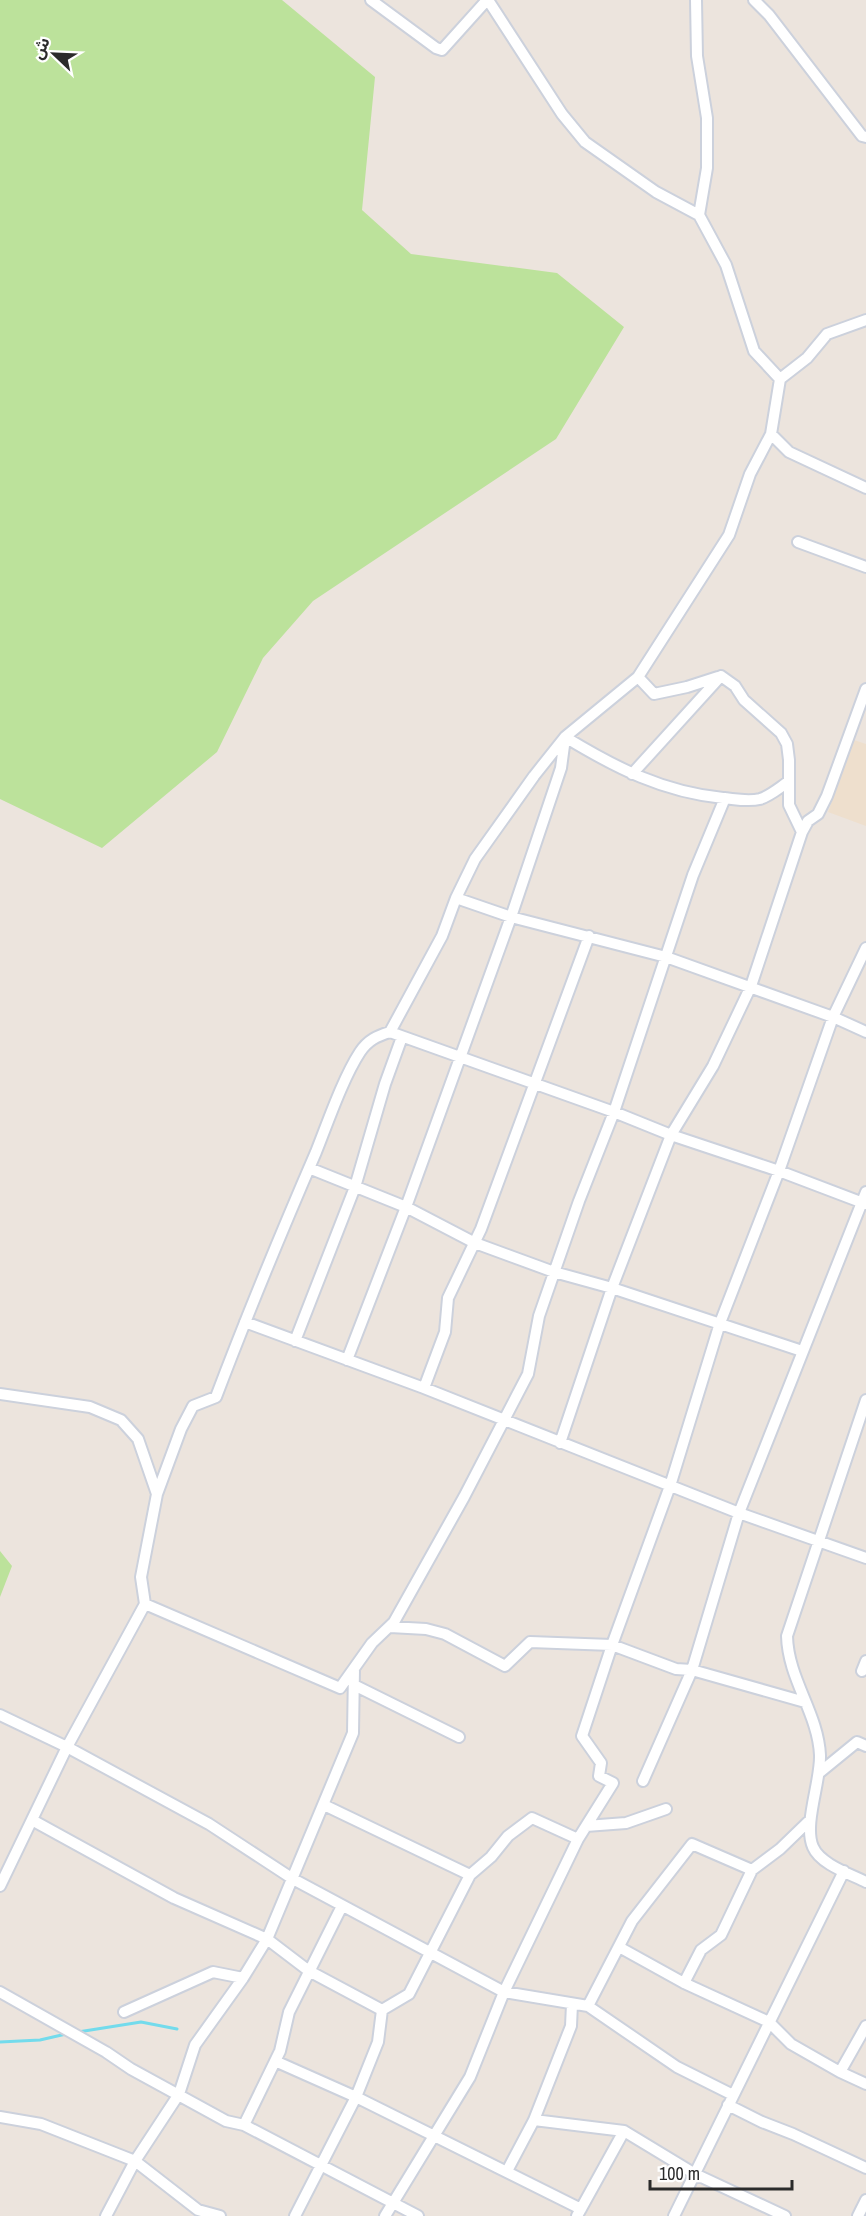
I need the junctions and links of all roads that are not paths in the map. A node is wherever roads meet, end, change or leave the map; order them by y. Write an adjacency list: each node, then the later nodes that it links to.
1 (371, 0): 2 (street)
2 (488, 0): 6 (street)
3 (696, 0): 6 (street)
4 (754, 0): 5 (street)
5 (866, 137)
6 (699, 215): 8 (street)
7 (866, 320): 8 (street)
8 (780, 379): 9 (street)
9 (771, 434): 10 (street); 14 (street)
10 (866, 488)
11 (798, 542): 12 (street)
12 (866, 567)
13 (721, 676): 14 (street); 17 (street); 18 (street)
14 (638, 677): 16 (street)
15 (866, 689): 20 (street)
16 (565, 737): 17 (street); 21 (street); 22 (street)
17 (632, 774): 19 (street)
18 (788, 782): 19 (street); 20 (street)
19 (725, 798): 25 (street)
20 (802, 832): 26 (street)
21 (456, 898): 22 (street); 28 (street)
22 (511, 917): 23 (street); 31 (street)
23 (589, 936): 25 (street); 32 (street)
24 (866, 948): 27 (street)
25 (666, 957): 26 (street); 33 (street)
26 (751, 986): 27 (street); 34 (street)
27 (833, 1017): 29 (street); 36 (street)
28 (390, 1032): 30 (street); 35 (street)
29 (866, 1032)
30 (402, 1037): 31 (street); 37 (street)
31 (459, 1057): 32 (street); 40 (street)
32 (534, 1083): 33 (street); 41 (street)
33 (614, 1112): 34 (street); 42 (street)
34 (671, 1135): 36 (street); 43 (street)
35 (309, 1168): 37 (street); 44 (street)
36 (779, 1171): 39 (street); 45 (street)
37 (355, 1187): 40 (street); 46 (street)
38 (866, 1192): 39 (street)
39 (864, 1204): 47 (street)
40 (406, 1207): 41 (street); 48 (street)
41 (475, 1243): 42 (street); 49 (street)
42 (554, 1272): 43 (street); 52 (street)
43 (612, 1288): 45 (street); 53 (street)
44 (245, 1322): 46 (street); 55 (street)
45 (720, 1323): 47 (street); 54 (street)
46 (295, 1341): 48 (street)
47 (802, 1351): 56 (street)
48 (347, 1360): 49 (street)
49 (424, 1388): 52 (street)
50 (1, 1393): 55 (street)
51 (866, 1400): 57 (street)
52 (505, 1420): 53 (street); 60 (street)
53 (560, 1443): 54 (street)
54 (670, 1486): 56 (street); 61 (street)
55 (157, 1494): 59 (street)
56 (739, 1513): 57 (street); 63 (street)
57 (818, 1541): 58 (street); 65 (street)
58 (866, 1558)
59 (145, 1604): 62 (street); 69 (street)
60 (390, 1627): 61 (street); 62 (street)
61 (612, 1645): 63 (street); 76 (street)
62 (354, 1669): 64 (street)
63 (692, 1670): 65 (street); 71 (street)
64 (354, 1685): 67 (street); 72 (street)
65 (805, 1702): 70 (street)
66 (0, 1715): 69 (street)
67 (459, 1737)
68 (866, 1746): 70 (street)
69 (67, 1747): 74 (street); 81 (street)
70 (819, 1773): 75 (street)
71 (643, 1781)
72 (324, 1805): 80 (street); 81 (street)
73 (666, 1809): 76 (street)
74 (32, 1820): 83 (street); 85 (street)
75 (810, 1820): 78 (street); 79 (street)
76 (586, 1826): 77 (street)
77 (578, 1839): 80 (street); 92 (street)
78 (752, 1870): 86 (street); 90 (street)
79 (844, 1870): 82 (street); 97 (street)
80 (470, 1875): 87 (street)
81 (293, 1879): 84 (street); 85 (street)
82 (866, 1882)
83 (0, 1886)
84 (342, 1905): 87 (street); 88 (street)
85 (267, 1939): 88 (street); 89 (street)
86 (619, 1947): 90 (street); 94 (street)
87 (431, 1953): 92 (street); 95 (street)
88 (309, 1971): 95 (street); 99 (street)
89 (243, 1978): 96 (street); 102 (street)
90 (684, 1983): 97 (street)
91 (0, 1992): 102 (street)
92 (504, 1992): 93 (street); 109 (street)
93 (572, 2004): 94 (street); 106 (street)
94 (588, 2006): 104 (street)
95 (382, 2010): 103 (street)
96 (124, 2012)
97 (769, 2022): 100 (street); 104 (street)
98 (866, 2026): 100 (street)
99 (275, 2061): 103 (street); 107 (street)
100 (840, 2072): 101 (street)
101 (866, 2085)
102 (179, 2094): 107 (street); 110 (street)
103 (356, 2097): 109 (street); 111 (street)
104 (730, 2100): 112 (street); 114 (street)
105 (0, 2117): 110 (street)
106 (534, 2120): 108 (street); 113 (street)
107 (244, 2125): 111 (street)
108 (624, 2131): 114 (street); 118 (street)
109 (434, 2135): 113 (street); 116 (street)
110 (135, 2161): 119 (street); 120 (street)
111 (322, 2165): 116 (street); 122 (street)
112 (866, 2168)
113 (507, 2171): 118 (street)
114 (695, 2174): 117 (street); 125 (street)
115 (866, 2200): 128 (street)
116 (392, 2203): 123 (street); 124 (street)
117 (762, 2205): 126 (street); 127 (street)
118 (579, 2212)
119 (197, 2213): 121 (street)
120 (106, 2216)
121 (220, 2216)
122 (295, 2216)
123 (386, 2216)
124 (418, 2216)
125 (674, 2216)
126 (757, 2216)
127 (785, 2216)
128 (858, 2216)

